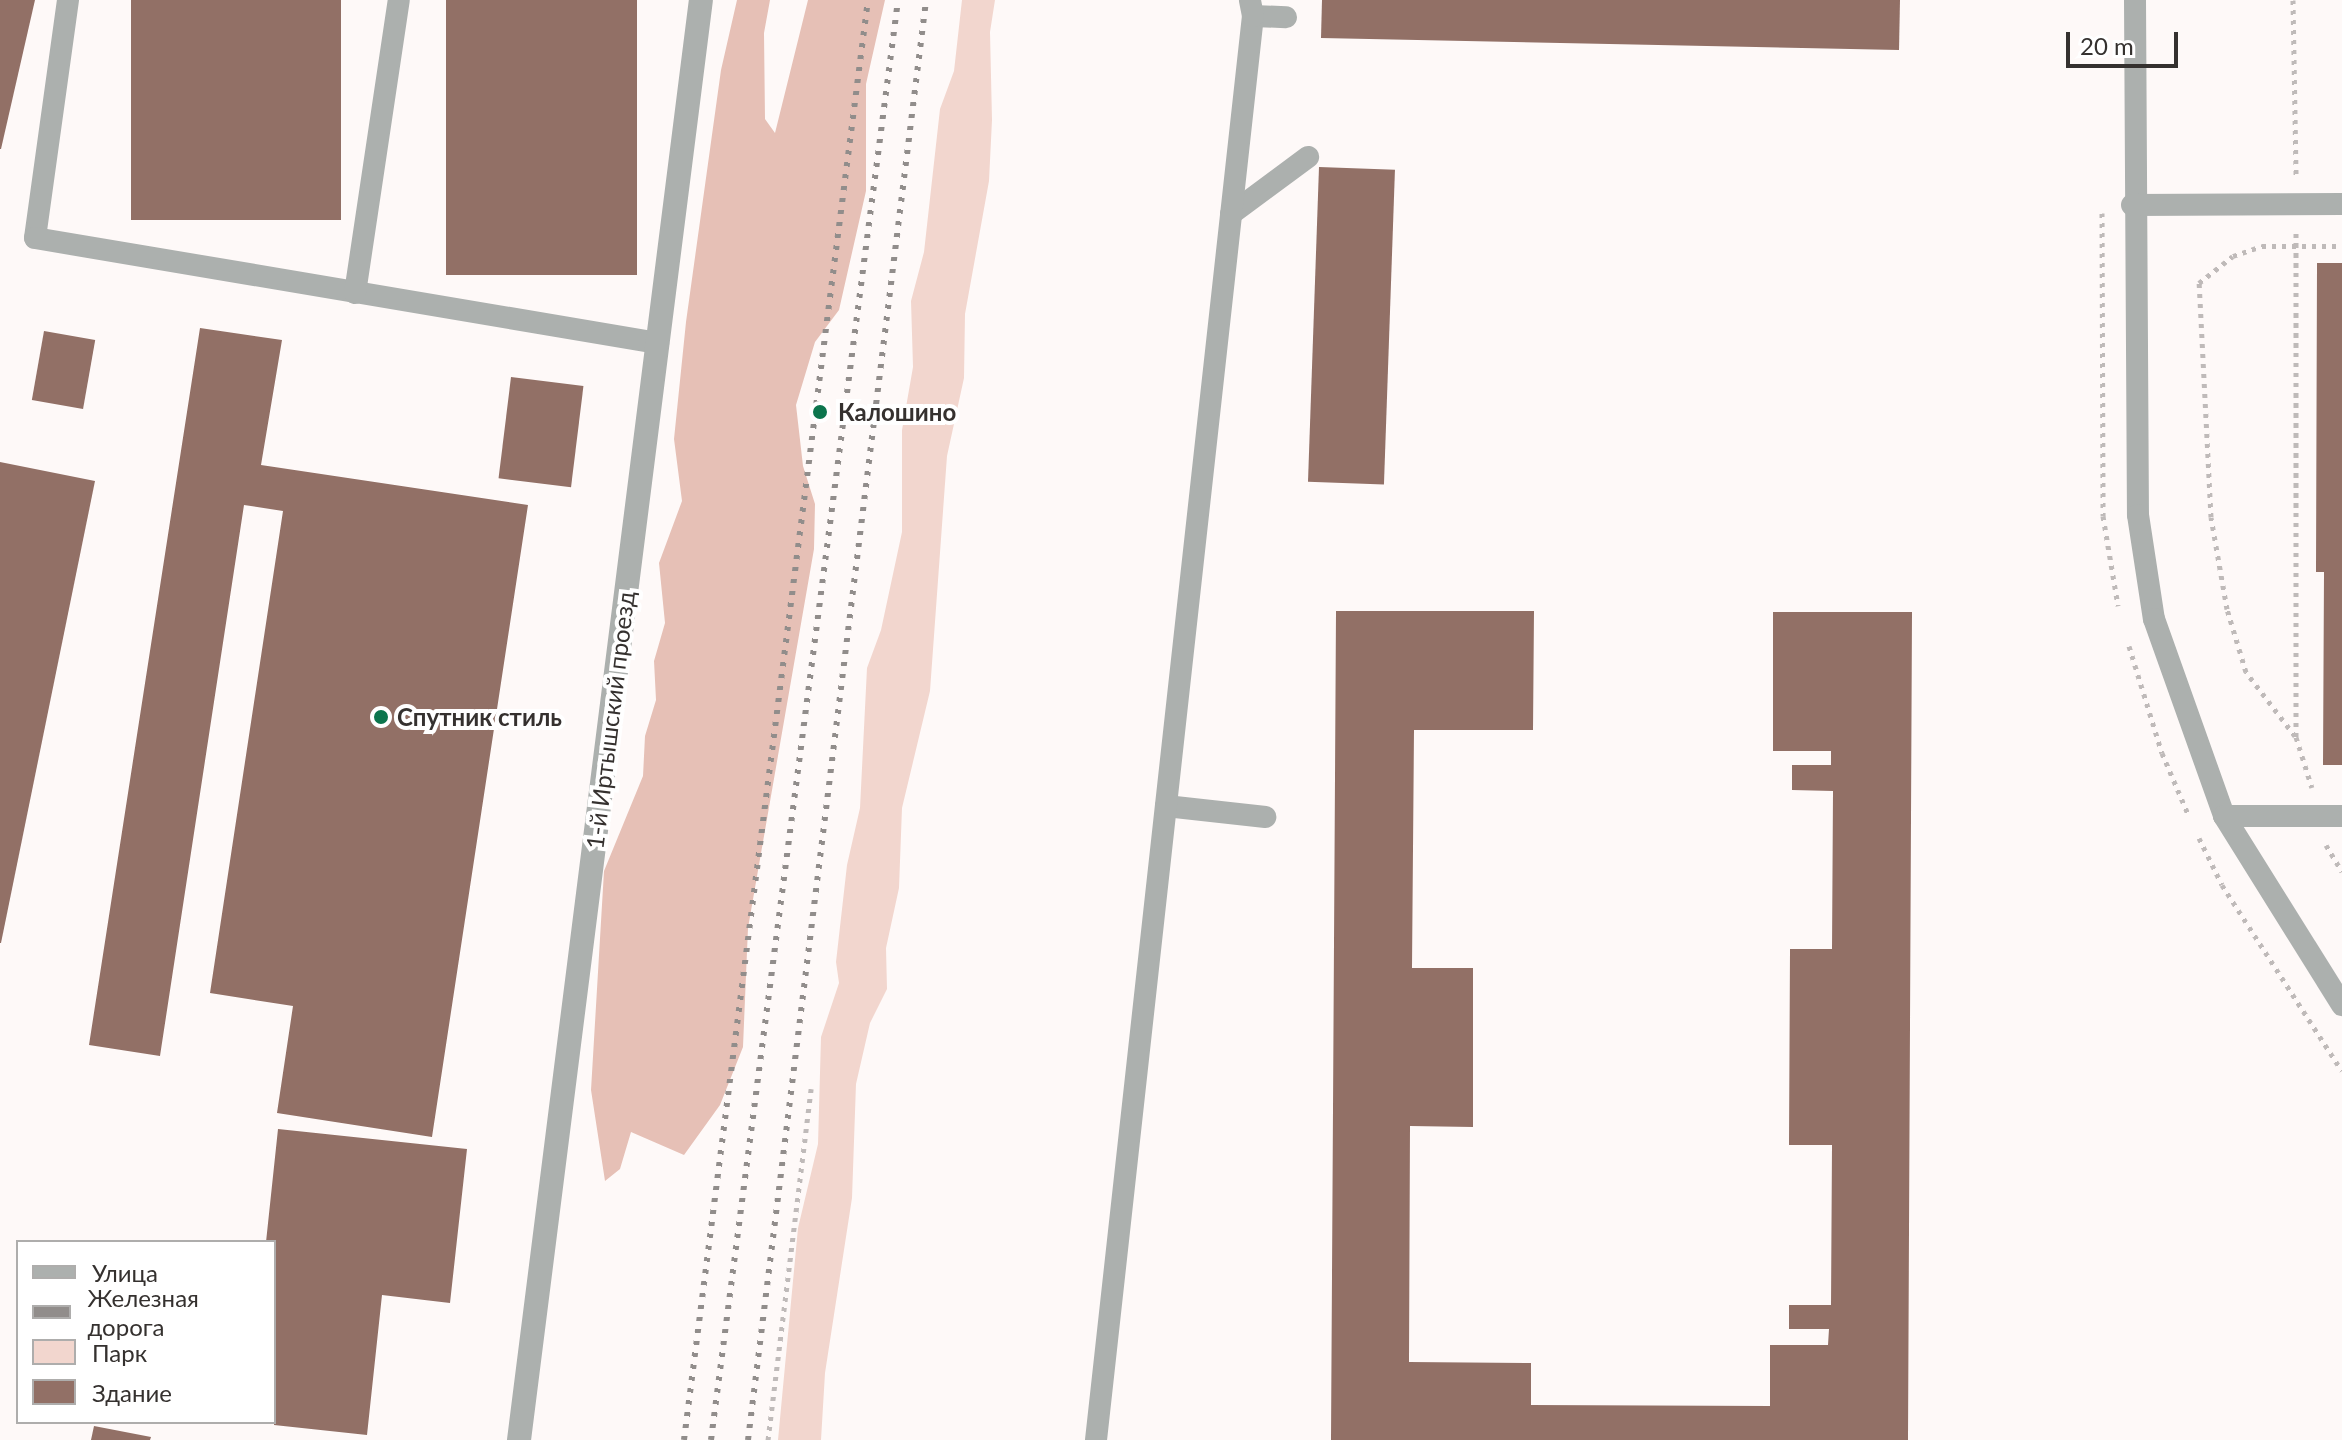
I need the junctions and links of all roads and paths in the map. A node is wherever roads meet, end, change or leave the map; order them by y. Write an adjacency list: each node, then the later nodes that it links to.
1 (68, 0): 15 (lane)
2 (399, 0): 15 (lane)
3 (701, 0): 16 (street, 1-й Иртышский проезд)
4 (2135, 0): 11 (lane)
5 (2293, 0): 9 (path)
6 (1252, 8): 7 (lane); 12 (lane)
7 (1286, 17)
8 (1308, 157): 12 (lane)
9 (2297, 204): 10 (lane); 11 (lane); 13 (path)
10 (2342, 204)
11 (2132, 205): 19 (lane)
12 (1231, 214): 18 (lane)
13 (2296, 246): 14 (path); 17 (path); 17 (path)
14 (2342, 246)
15 (355, 293): 16 (lane)
16 (658, 343): 25 (street, 1-й Иртышский проезд)
17 (2296, 737): 20 (path)
18 (1166, 806): 22 (lane); 27 (lane)
19 (2224, 816): 20 (lane); 23 (lane)
20 (2317, 816): 21 (lane)
21 (2342, 816)
22 (1265, 817)
23 (2342, 1005)
24 (811, 1089): 26 (path)
25 (519, 1440)
26 (768, 1440)
27 (1096, 1440)

